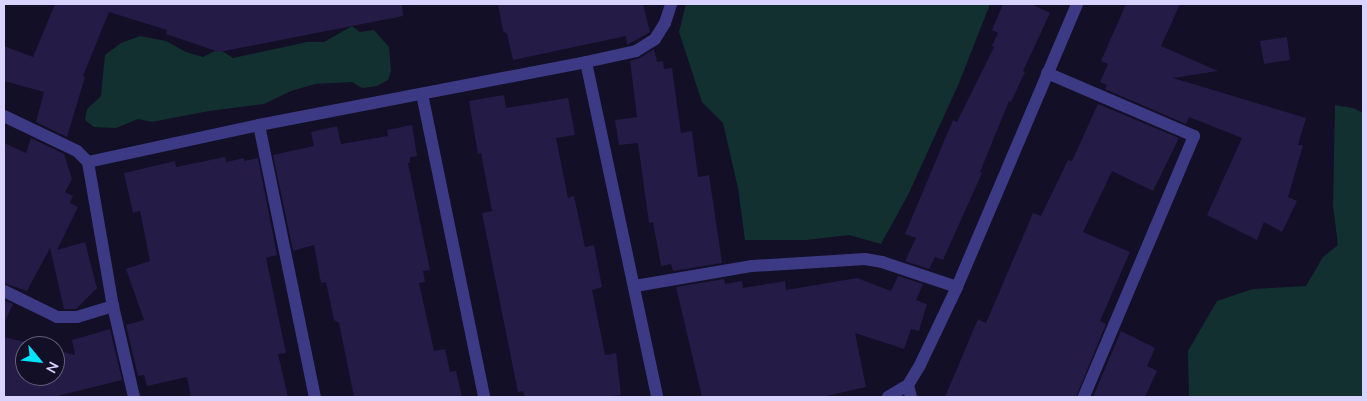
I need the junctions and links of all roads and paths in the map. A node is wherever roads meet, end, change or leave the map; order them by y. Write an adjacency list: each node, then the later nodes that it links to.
1 (671, 4): 3 (street)
2 (1077, 4): 4 (street)
3 (586, 62): 5 (street); 9 (street)
4 (1047, 73): 10 (street); 19 (street)
5 (422, 94): 7 (street); 16 (street)
6 (4, 116): 8 (street)
7 (259, 125): 8 (street); 15 (street)
8 (88, 162): 12 (street)
9 (635, 286): 10 (street); 17 (street)
10 (957, 287): 13 (street)
11 (4, 291): 12 (street)
12 (114, 306): 14 (street)
13 (910, 391): 18 (street)
14 (134, 397)
15 (315, 397)
16 (484, 397)
17 (657, 397)
18 (888, 397)
19 (1084, 397)

